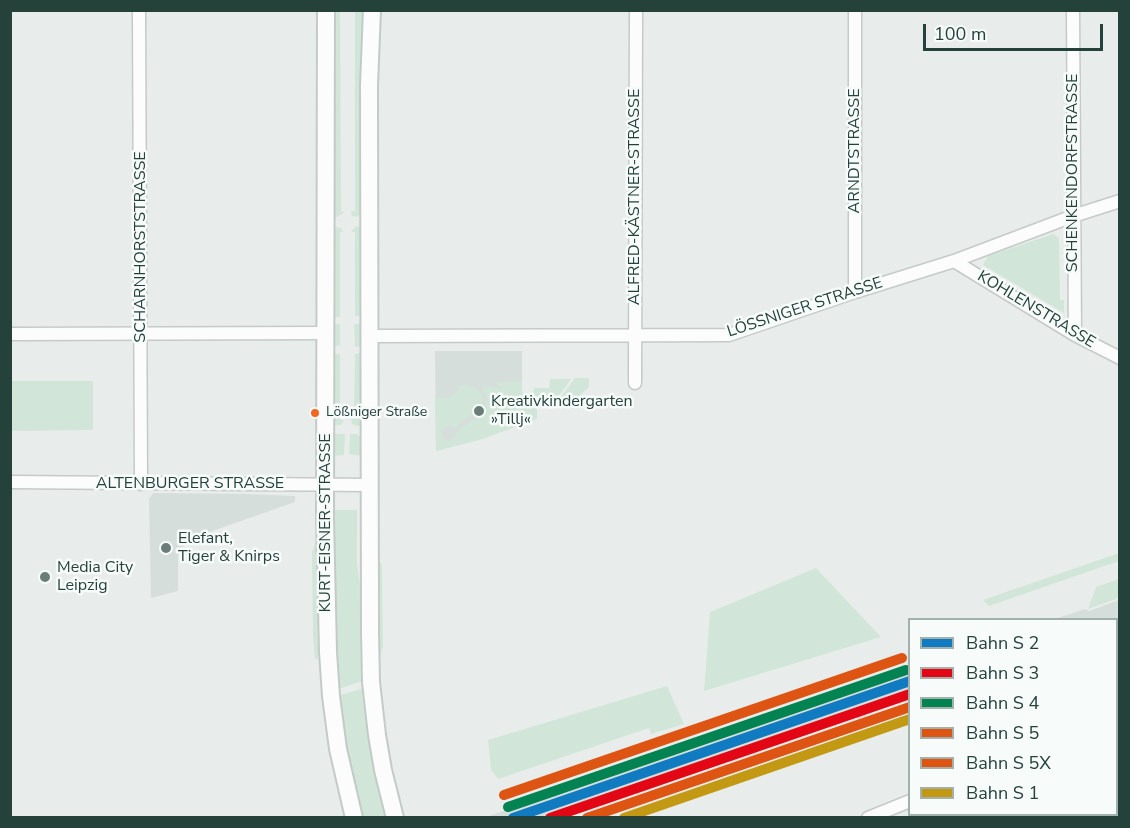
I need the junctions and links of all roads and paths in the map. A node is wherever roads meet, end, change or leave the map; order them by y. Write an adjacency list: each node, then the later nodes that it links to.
1 (139, 10): 13 (street, SCHARNHORSTSTRASSE)
2 (326, 10): 11 (main road, KURT-EISNER-STRASSE)
3 (372, 10): 15 (main road)
4 (636, 10): 16 (street, ALFRED-KÄSTNER-STRASSE)
5 (855, 10): 10 (street, ARNDTSTRASSE)
6 (1073, 10): 8 (street, SCHENKENDORFSTRASSE)
7 (1119, 201): 8 (street, LÖSSNIGER STRASSE)
8 (1073, 216): 9 (street, LÖSSNIGER STRASSE); 14 (street, SCHENKENDORFSTRASSE)
9 (954, 261): 10 (street, LÖSSNIGER STRASSE); 14 (street, KOHLENSTRASSE)
10 (855, 291): 16 (street, LÖSSNIGER STRASSE)
11 (326, 333): 13 (street); 21 (main road, KURT-EISNER-STRASSE)
12 (10, 334): 13 (street)
13 (141, 334): 20 (street, SCHARNHORSTSTRASSE)
14 (1075, 335): 17 (street, KOHLENSTRASSE)
15 (369, 336): 16 (street, LÖSSNIGER STRASSE); 22 (main road)
16 (635, 337): 18 (street, ALFRED-KÄSTNER-STRASSE)
17 (1119, 358)
18 (635, 383)
19 (10, 483): 20 (street, ALTENBURGER STRASSE)
20 (141, 484): 21 (street, ALTENBURGER STRASSE)
21 (325, 484): 22 (street, ALTENBURGER STRASSE); 24 (main road, KURT-EISNER-STRASSE)
22 (369, 485): 25 (main road)
23 (908, 801): 26 (street)
24 (354, 818)
25 (395, 818)
26 (868, 818)

